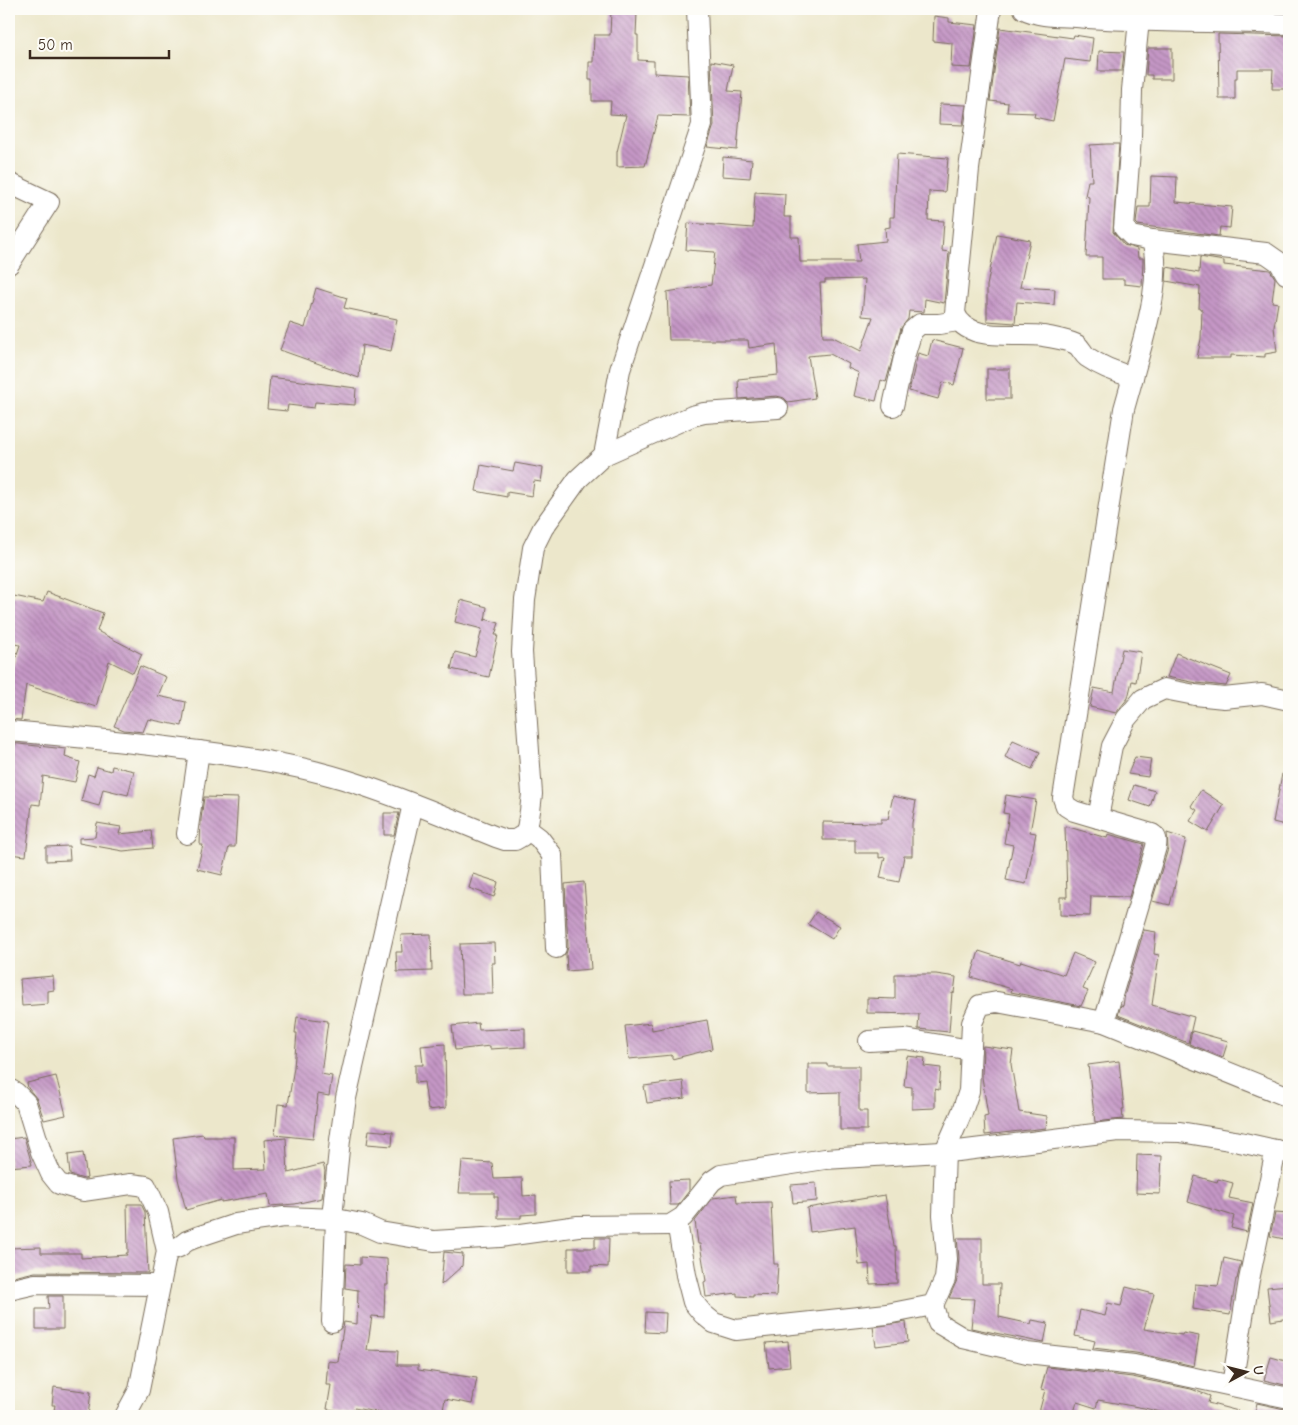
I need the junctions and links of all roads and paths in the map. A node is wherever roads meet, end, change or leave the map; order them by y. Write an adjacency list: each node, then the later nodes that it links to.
1 (697, 9): 15 (street)
2 (991, 9): 11 (street)
3 (1024, 9): 5 (street)
4 (1231, 15): 5 (street); 6 (street)
5 (1139, 20): 8 (street)
6 (1289, 24)
7 (9, 183): 9 (street)
8 (1152, 240): 10 (street); 12 (street)
9 (9, 264)
10 (1289, 275)
11 (958, 321): 12 (street); 13 (street)
12 (1133, 377): 20 (street)
13 (893, 406)
14 (778, 408): 15 (street)
15 (604, 455): 21 (street)
16 (1289, 700): 20 (street)
17 (9, 731): 18 (street)
18 (198, 751): 19 (street); 22 (street)
19 (413, 804): 21 (street); 31 (street)
20 (1098, 818): 24 (street)
21 (527, 829): 23 (street)
22 (187, 834)
23 (556, 948)
24 (1104, 1022): 26 (street); 28 (street)
25 (869, 1041): 26 (street)
26 (971, 1050): 29 (street)
27 (9, 1089): 33 (street)
28 (1289, 1097)
29 (945, 1151): 30 (street); 32 (street); 36 (street)
30 (1283, 1151): 38 (street)
31 (334, 1219): 32 (street); 33 (street); 37 (street)
32 (677, 1222): 36 (street)
33 (167, 1251): 34 (street)
34 (160, 1285): 35 (street); 40 (street)
35 (9, 1290)
36 (933, 1305): 38 (street)
37 (332, 1322)
38 (1232, 1386): 39 (street)
39 (1289, 1398)
40 (125, 1416)

